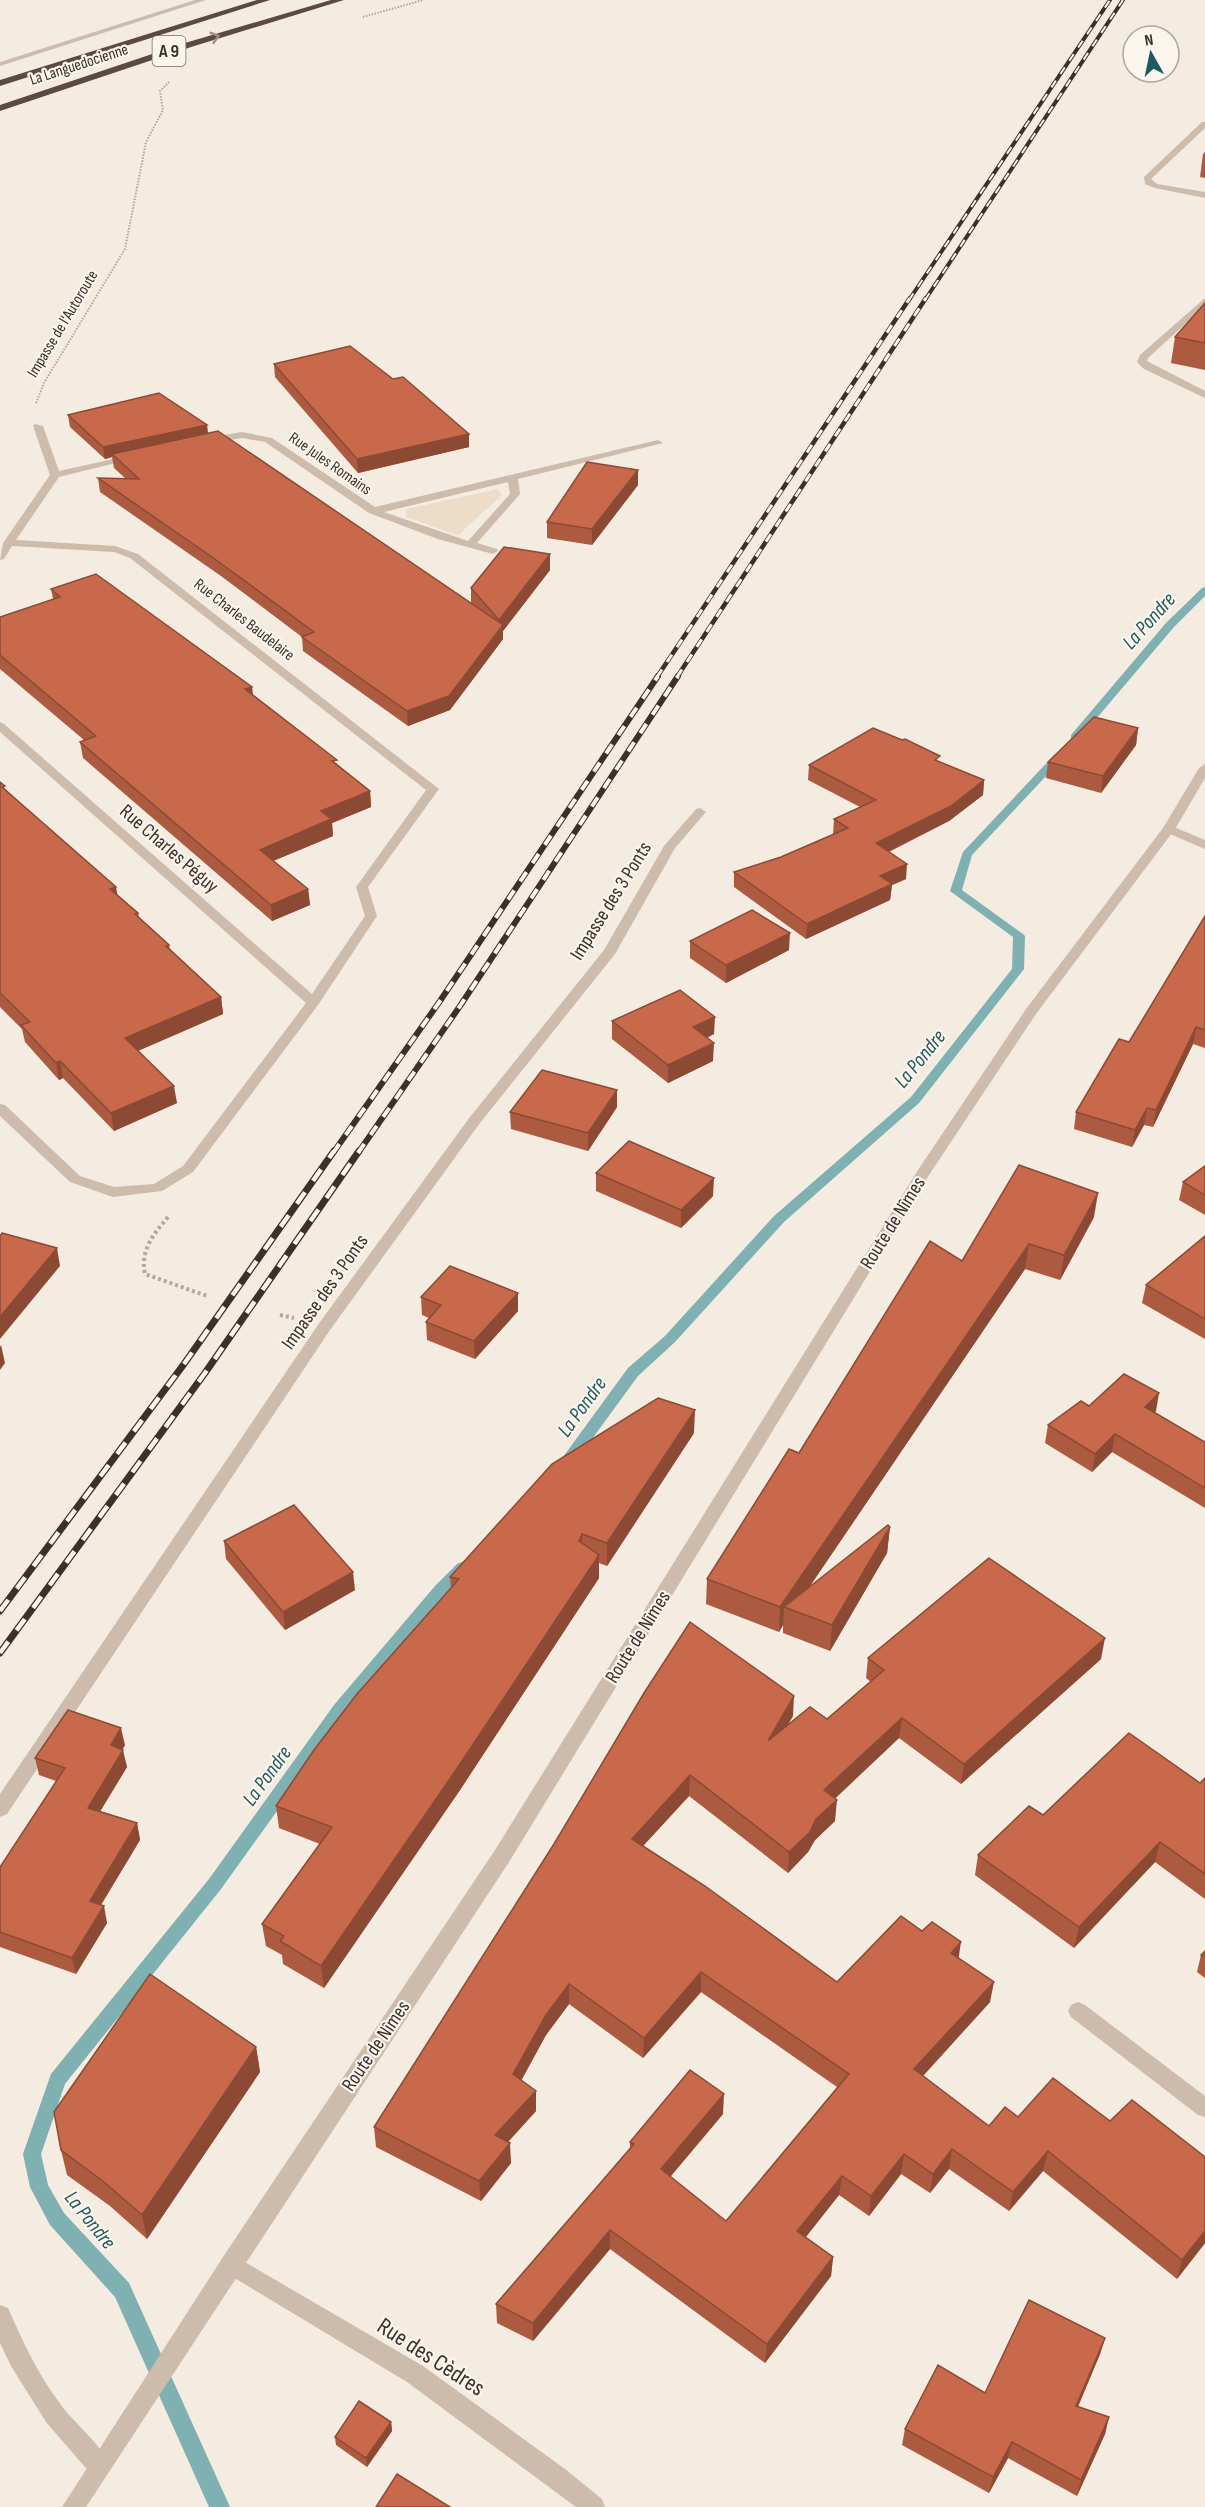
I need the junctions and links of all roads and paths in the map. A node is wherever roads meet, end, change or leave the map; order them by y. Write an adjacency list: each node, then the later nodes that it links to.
1 (202, 0): 6 (street)
2 (266, 0): 8 (highway, La Languedocienne / A 9)
3 (340, 0): 9 (highway, La Languedocienne / A 9, one-way to 3)
4 (423, 0): 5 (path)
5 (355, 20)
6 (0, 64)
7 (169, 81): 14 (path, Impasse de l'Autoroute)
8 (0, 83)
9 (0, 108)
10 (1205, 124): 11 (street)
11 (1205, 195)
12 (1205, 301): 13 (street)
13 (1205, 395)
14 (38, 426): 18 (street)
15 (658, 443): 19 (street, Rue Jules Romains)
16 (194, 444): 20 (street, Rue Jules Romains)
17 (147, 454): 18 (street)
18 (55, 475): 21 (street)
19 (513, 478): 20 (street, Rue Jules Romains); 22 (street)
20 (373, 511): 22 (street)
21 (8, 543): 24 (street); 30 (street, Rue Charles Baudelaire)
22 (470, 545): 23 (street)
23 (493, 551)
24 (0, 557)
25 (0, 726): 30 (street, Rue Charles Péguy)
26 (1205, 768): 28 (street, Route de Nîmes)
27 (700, 812): 34 (street, Impasse des 3 Ponts)
28 (1169, 829): 29 (street); 37 (street, Route de Nîmes)
29 (1205, 845)
30 (313, 1002): 32 (street)
31 (0, 1108): 32 (street)
32 (185, 1171): 33 (path)
33 (207, 1296)
34 (0, 1809)
35 (1078, 2012): 36 (street)
36 (1205, 2108)
37 (231, 2264): 39 (street, Route de Nîmes); 41 (street, Rue des Cèdres)
38 (0, 2315): 39 (street)
39 (99, 2466): 40 (street, Route de Nîmes)
40 (73, 2507)
41 (594, 2507)

